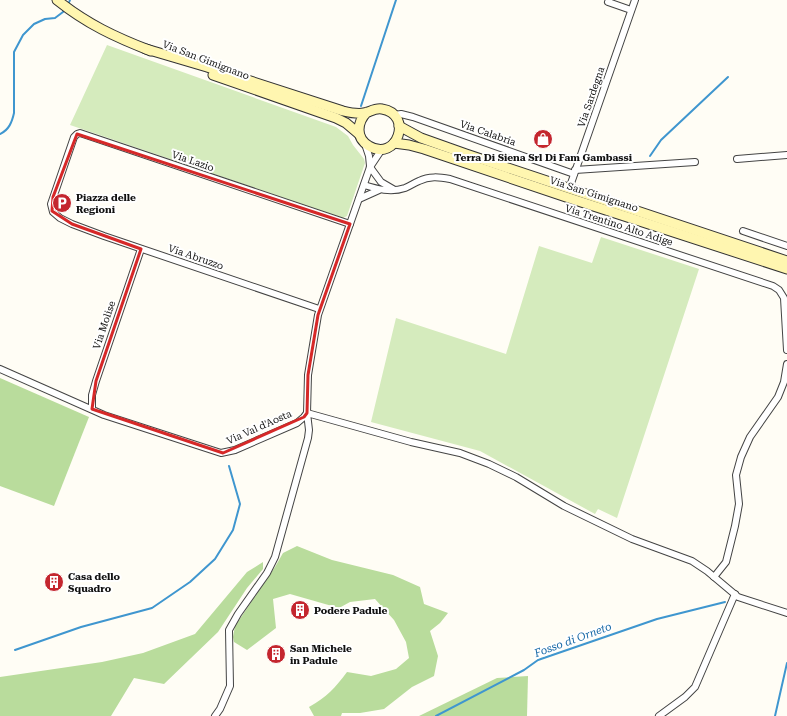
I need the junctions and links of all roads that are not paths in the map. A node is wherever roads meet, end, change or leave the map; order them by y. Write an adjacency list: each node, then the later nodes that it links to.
1 (56, 0): 5 (main road)
2 (609, 0): 4 (street)
3 (635, 0): 4 (street, Via Sardegna)
4 (631, 10): 17 (street, Via Sardegna)
5 (146, 49): 6 (main road, Via San Gimignano); 9 (main road, Via San Gimignano)
6 (367, 112): 7 (main road, Via San Gimignano); 9 (main road)
7 (394, 115): 8 (main road); 17 (street, Via Calabria)
8 (399, 126): 11 (main road); 20 (main road, Via San Gimignano)
9 (359, 134): 10 (main road, Via San Gimignano)
10 (364, 143): 12 (main road); 16 (street, Via Val d'Aosta)
11 (394, 143): 12 (main road); 30 (main road, Via San Gimignano)
12 (382, 149): 16 (street, Via Val d'Aosta)
13 (787, 155): 14 (street)
14 (736, 159)
15 (695, 162): 17 (street, Via Calabria)
16 (370, 167): 18 (street, Via Val d'Aosta); 19 (street)
17 (575, 172): 20 (street, Via Sardegna)
18 (365, 182): 19 (street); 21 (street, Via Trentino Alto Adige); 23 (street, Via Val d'Aosta)
19 (381, 182): 22 (street)
20 (569, 189): 29 (main road, Via San Gimignano)
21 (379, 190): 22 (street, Via Trentino Alto Adige); 23 (street, Via Trentino Alto Adige)
22 (394, 190): 32 (street, Via Trentino Alto Adige)
23 (359, 199): 25 (street, Via Val d'Aosta)
24 (66, 222): 25 (street, Via Lazio); 28 (street, Via Abruzzo)
25 (350, 224): 31 (street, Via Val d'Aosta)
26 (743, 231): 27 (street)
27 (787, 246)
28 (140, 249): 31 (street, Via Abruzzo); 35 (street, Via Molise)
29 (787, 261)
30 (787, 269)
31 (320, 309): 36 (street, Via Val d'Aosta)
32 (787, 350)
33 (787, 364): 37 (street)
34 (0, 369): 35 (street, Via Val d'Aosta)
35 (92, 409): 36 (street, Via Val d'Aosta)
36 (307, 413): 37 (street); 40 (street)
37 (714, 577): 38 (street)
38 (735, 594): 39 (street); 41 (street)
39 (787, 613)
40 (215, 716)
41 (659, 716)

